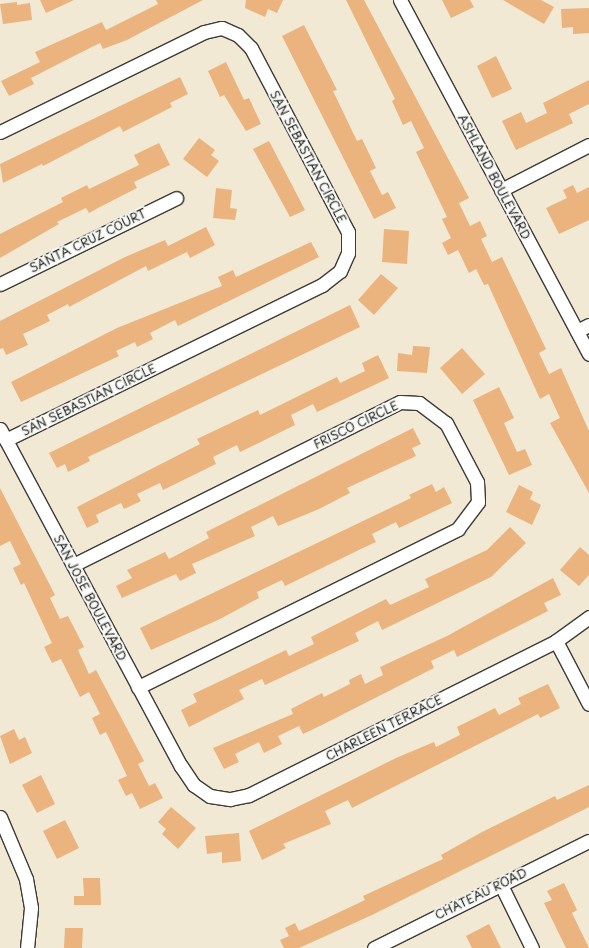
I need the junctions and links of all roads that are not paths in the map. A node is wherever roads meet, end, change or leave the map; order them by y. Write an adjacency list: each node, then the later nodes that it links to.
1 (400, 0): 4 (street, ASHLAND BOULEVARD)
2 (0, 132): 10 (street, SAN SEBASTIAN CIRCLE)
3 (589, 145): 4 (street)
4 (501, 190): 8 (street, ASHLAND BOULEVARD)
5 (176, 198): 6 (street, SANTA CRUZ COURT)
6 (0, 284)
7 (589, 325): 8 (street)
8 (577, 331): 9 (street, ASHLAND BOULEVARD)
9 (589, 354)
10 (3, 435): 11 (street, SAN JOSE BOULEVARD)
11 (73, 565): 14 (street, SAN JOSE BOULEVARD); 14 (street, FRISCO CIRCLE)
12 (589, 617): 13 (street, CHARLEEN TERRACE)
13 (556, 641): 15 (street); 16 (street, CHARLEEN TERRACE)
14 (138, 687): 16 (street, SAN JOSE BOULEVARD)
15 (589, 704)
16 (181, 766)
17 (0, 817): 18 (street)
18 (4, 833): 21 (street)
19 (589, 841): 20 (street, CHATEAU ROAD)
20 (501, 884): 22 (street, CHATEAU ROAD); 23 (street)
21 (27, 948)
22 (374, 948)
23 (532, 948)

